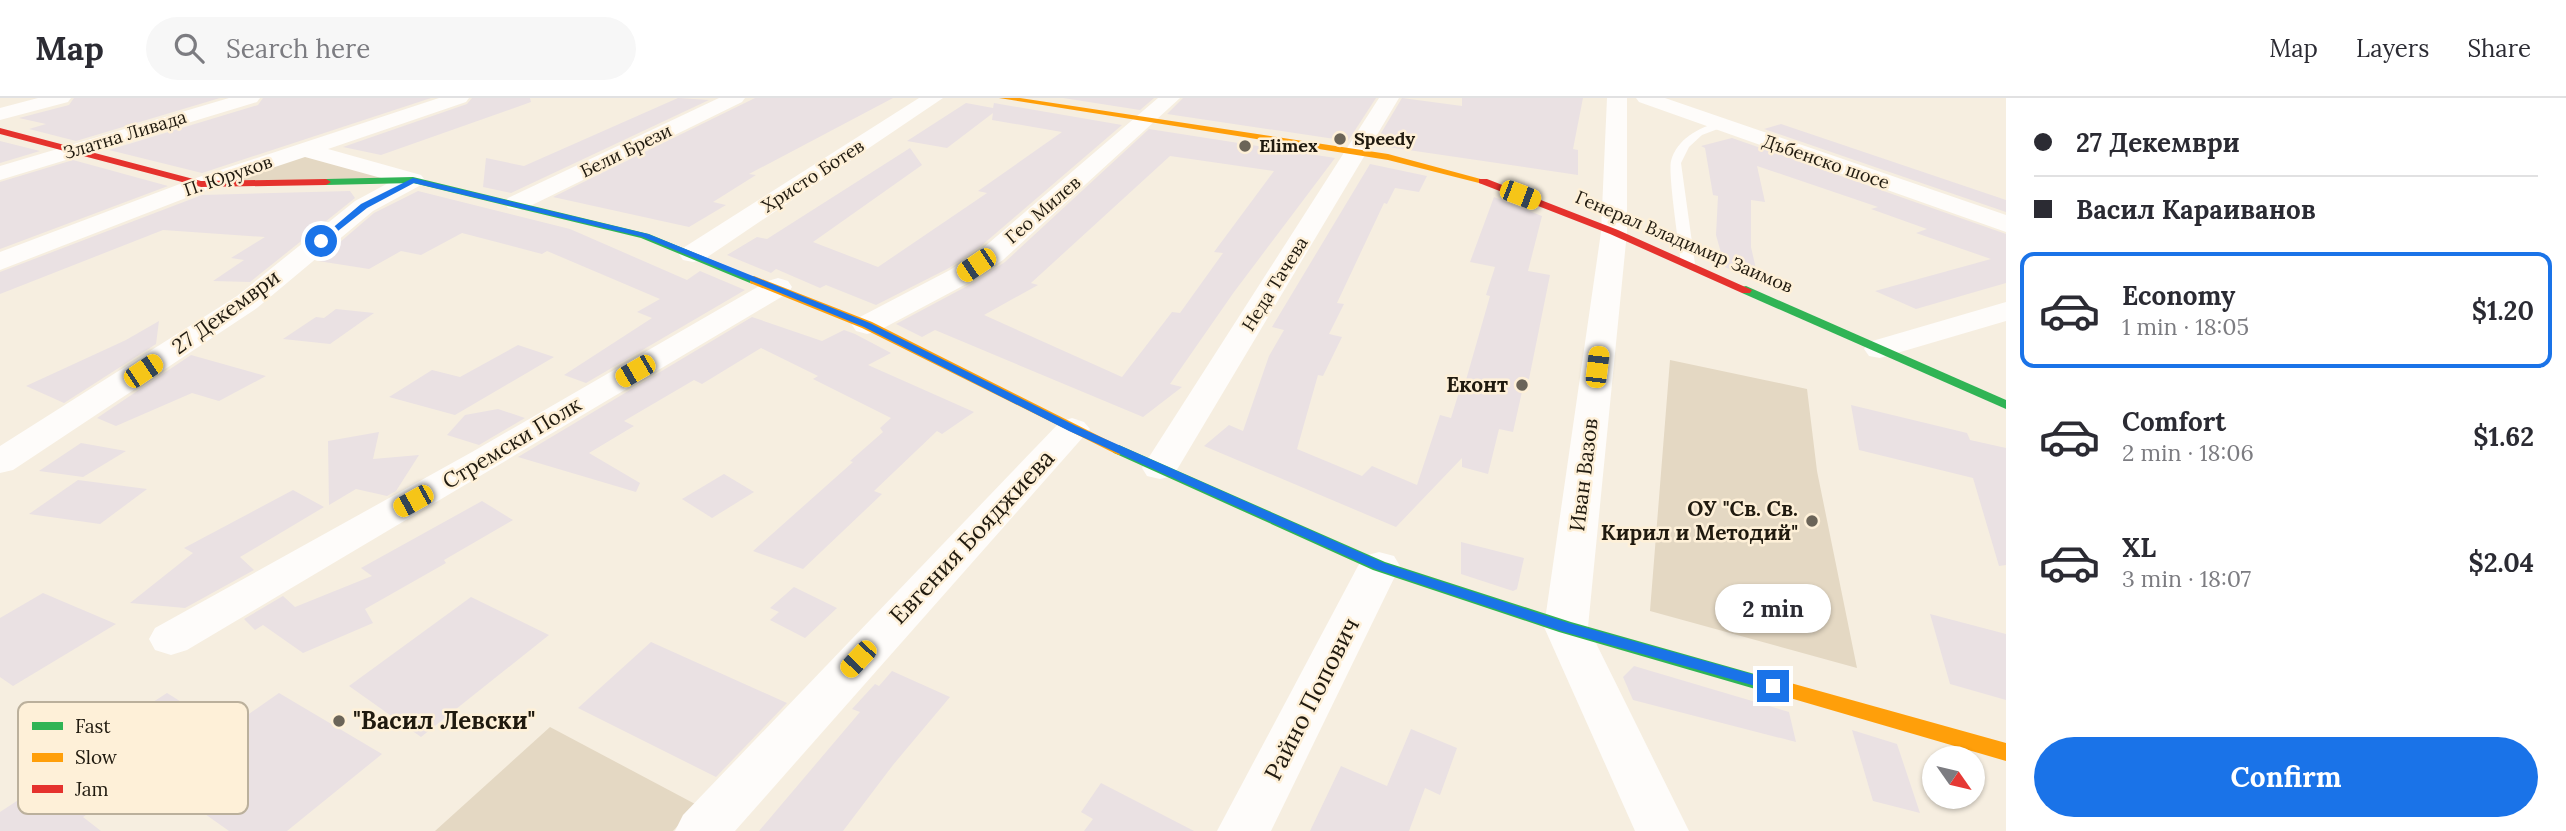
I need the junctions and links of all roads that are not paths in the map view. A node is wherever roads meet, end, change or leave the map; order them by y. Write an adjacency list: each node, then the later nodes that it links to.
1 (61, 98): 11 (street)
2 (250, 98): 16 (street, Златна Ливада)
3 (459, 98): 15 (street, П. Юруков)
4 (735, 98): 21 (street, Бели Брези)
5 (933, 98): 24 (street, Христо Ботев)
6 (1003, 98): 12 (street, Генерал Владимир Заимов)
7 (1170, 98): 12 (street, Гео Милев)
8 (1389, 98): 17 (street, Неда Тачева)
9 (1617, 98): 23 (street, Иван Вазов)
10 (1646, 98): 13 (street, Дъбенско шосе)
11 (0, 114)
12 (1146, 120): 17 (street, Генерал Владимир Заимов); 29 (street, Гео Милев)
13 (1719, 125): 22 (street, Дъбенско шосе); 26 (lane)
14 (0, 131): 16 (street)
15 (306, 150): 19 (street); 20 (street, П. Юруков)
16 (73, 151): 18 (street, Златна Ливада); 20 (street)
17 (1357, 152): 23 (street, Генерал Владимир Заимов); 34 (street, Неда Тачева)
18 (0, 173)
19 (413, 180): 20 (street); 21 (street); 33 (street, 27 Декември)
20 (201, 184): 25 (street, П. Юруков)
21 (517, 203): 24 (street)
22 (2006, 224)
23 (1614, 232): 26 (street, Генерал Владимир Заимов); 36 (street, Иван Вазов)
24 (693, 254): 27 (street)
25 (0, 262)
26 (1688, 264): 30 (street, Генерал Владимир Заимов)
27 (778, 287): 29 (street); 37 (street, Стремски Полк)
28 (2006, 311): 30 (street)
29 (867, 325): 32 (street)
30 (1880, 349): 31 (street, Генерал Владимир Заимов)
31 (2006, 405)
32 (1072, 429): 34 (street); 39 (street, Евгения Бояджиева)
33 (0, 462)
34 (1160, 468): 35 (street)
35 (1379, 566): 36 (street); 40 (street, Райно Попович)
36 (1566, 627): 38 (street); 41 (street)
37 (171, 639)
38 (2006, 752)
39 (702, 831)
40 (1244, 831)
41 (1662, 831)

